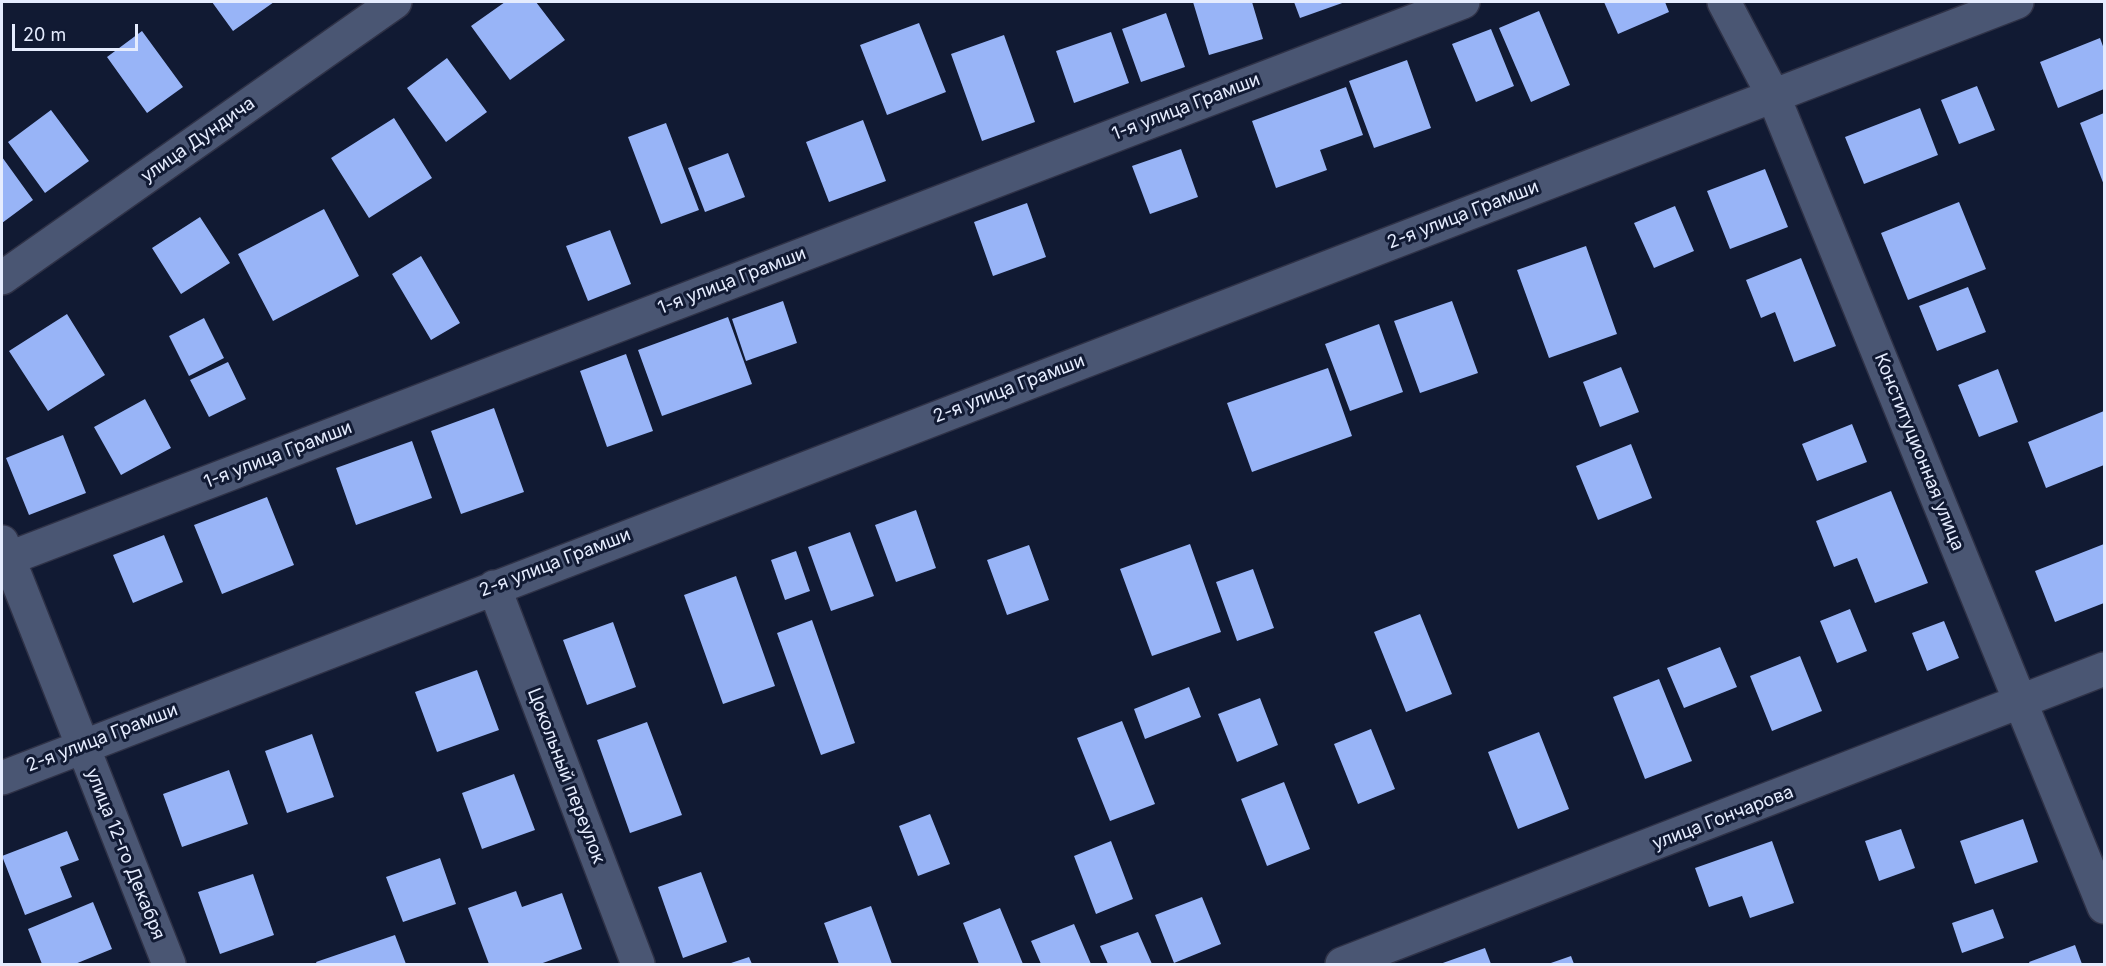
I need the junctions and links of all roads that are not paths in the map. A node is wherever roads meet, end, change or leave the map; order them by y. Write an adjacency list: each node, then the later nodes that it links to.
1 (395, 2): 6 (street, улица Дундича)
2 (1463, 2): 7 (street, 1-я улица Грамши)
3 (1724, 2): 5 (street, Конституционная улица)
4 (2017, 2): 5 (street, 2-я улица Грамши)
5 (1773, 96): 8 (street, 2-я улица Грамши); 10 (street, Конституционная улица)
6 (2, 278)
7 (4, 554): 11 (street, улица 12-го Декабря)
8 (494, 587): 11 (street, 2-я улица Грамши); 15 (street, Цокольный переулок)
9 (2104, 669): 10 (street, улица Гончарова)
10 (2022, 703): 13 (street, Конституционная улица); 16 (street, улица Гончарова)
11 (82, 746): 12 (street, 2-я улица Грамши); 14 (street, улица 12-го Декабря)
12 (2, 778)
13 (2104, 907)
14 (169, 964)
15 (638, 964)
16 (1342, 964)

